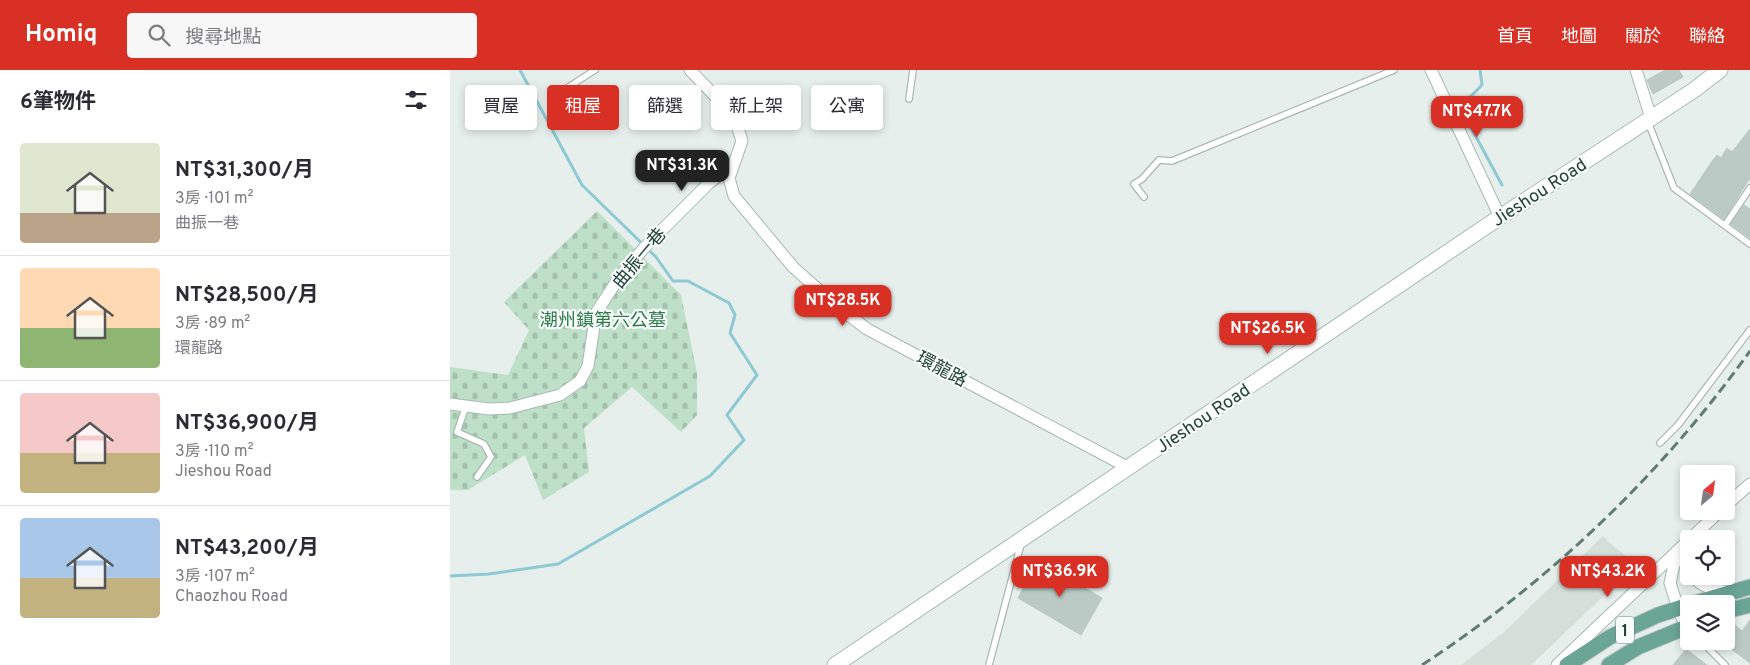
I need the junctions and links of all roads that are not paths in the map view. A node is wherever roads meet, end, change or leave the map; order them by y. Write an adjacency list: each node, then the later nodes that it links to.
1 (596, 70): 8 (lane)
2 (690, 70): 11 (street)
3 (913, 70): 9 (lane)
4 (1394, 70): 13 (lane)
5 (1431, 70): 14 (street)
6 (1636, 70): 10 (street)
7 (1720, 70): 10 (main road, Jieshou Road)
8 (571, 85)
9 (909, 99)
10 (1649, 119): 14 (main road, Jieshou Road); 15 (lane)
11 (730, 172): 19 (street, 曲振一巷); 21 (street, 環龍路)
12 (1750, 188): 15 (lane)
13 (1144, 198)
14 (1500, 217): 21 (main road, Jieshou Road)
15 (1725, 226): 16 (lane)
16 (1750, 244)
17 (1750, 330): 20 (lane)
18 (450, 404): 19 (street, 曲振一巷)
19 (466, 406): 22 (lane)
20 (1660, 443)
21 (1129, 468): 27 (main road, Jieshou Road)
22 (477, 478)
23 (1750, 484): 24 (street)
24 (1735, 497)
25 (1710, 520): 26 (street)
26 (1700, 530)
27 (1023, 538): 41 (main road, Jieshou Road); 42 (lane)
28 (1680, 548): 29 (street)
29 (1677, 551): 30 (street); 35 (street); 43 (street)
30 (1680, 556)
31 (1703, 585): 33 (street)
32 (1750, 587): 33 (main road, 1)
33 (1732, 592): 34 (main road, 1)
34 (1721, 595)
35 (1680, 597)
36 (1750, 605): 38 (main road)
37 (1680, 607): 44 (main road, 1)
38 (1735, 609)
39 (1680, 630): 45 (main road, 1)
40 (1710, 650): 46 (lane)
41 (835, 665)
42 (989, 665)
43 (1557, 665)
44 (1567, 665)
45 (1609, 665)
46 (1725, 665)

